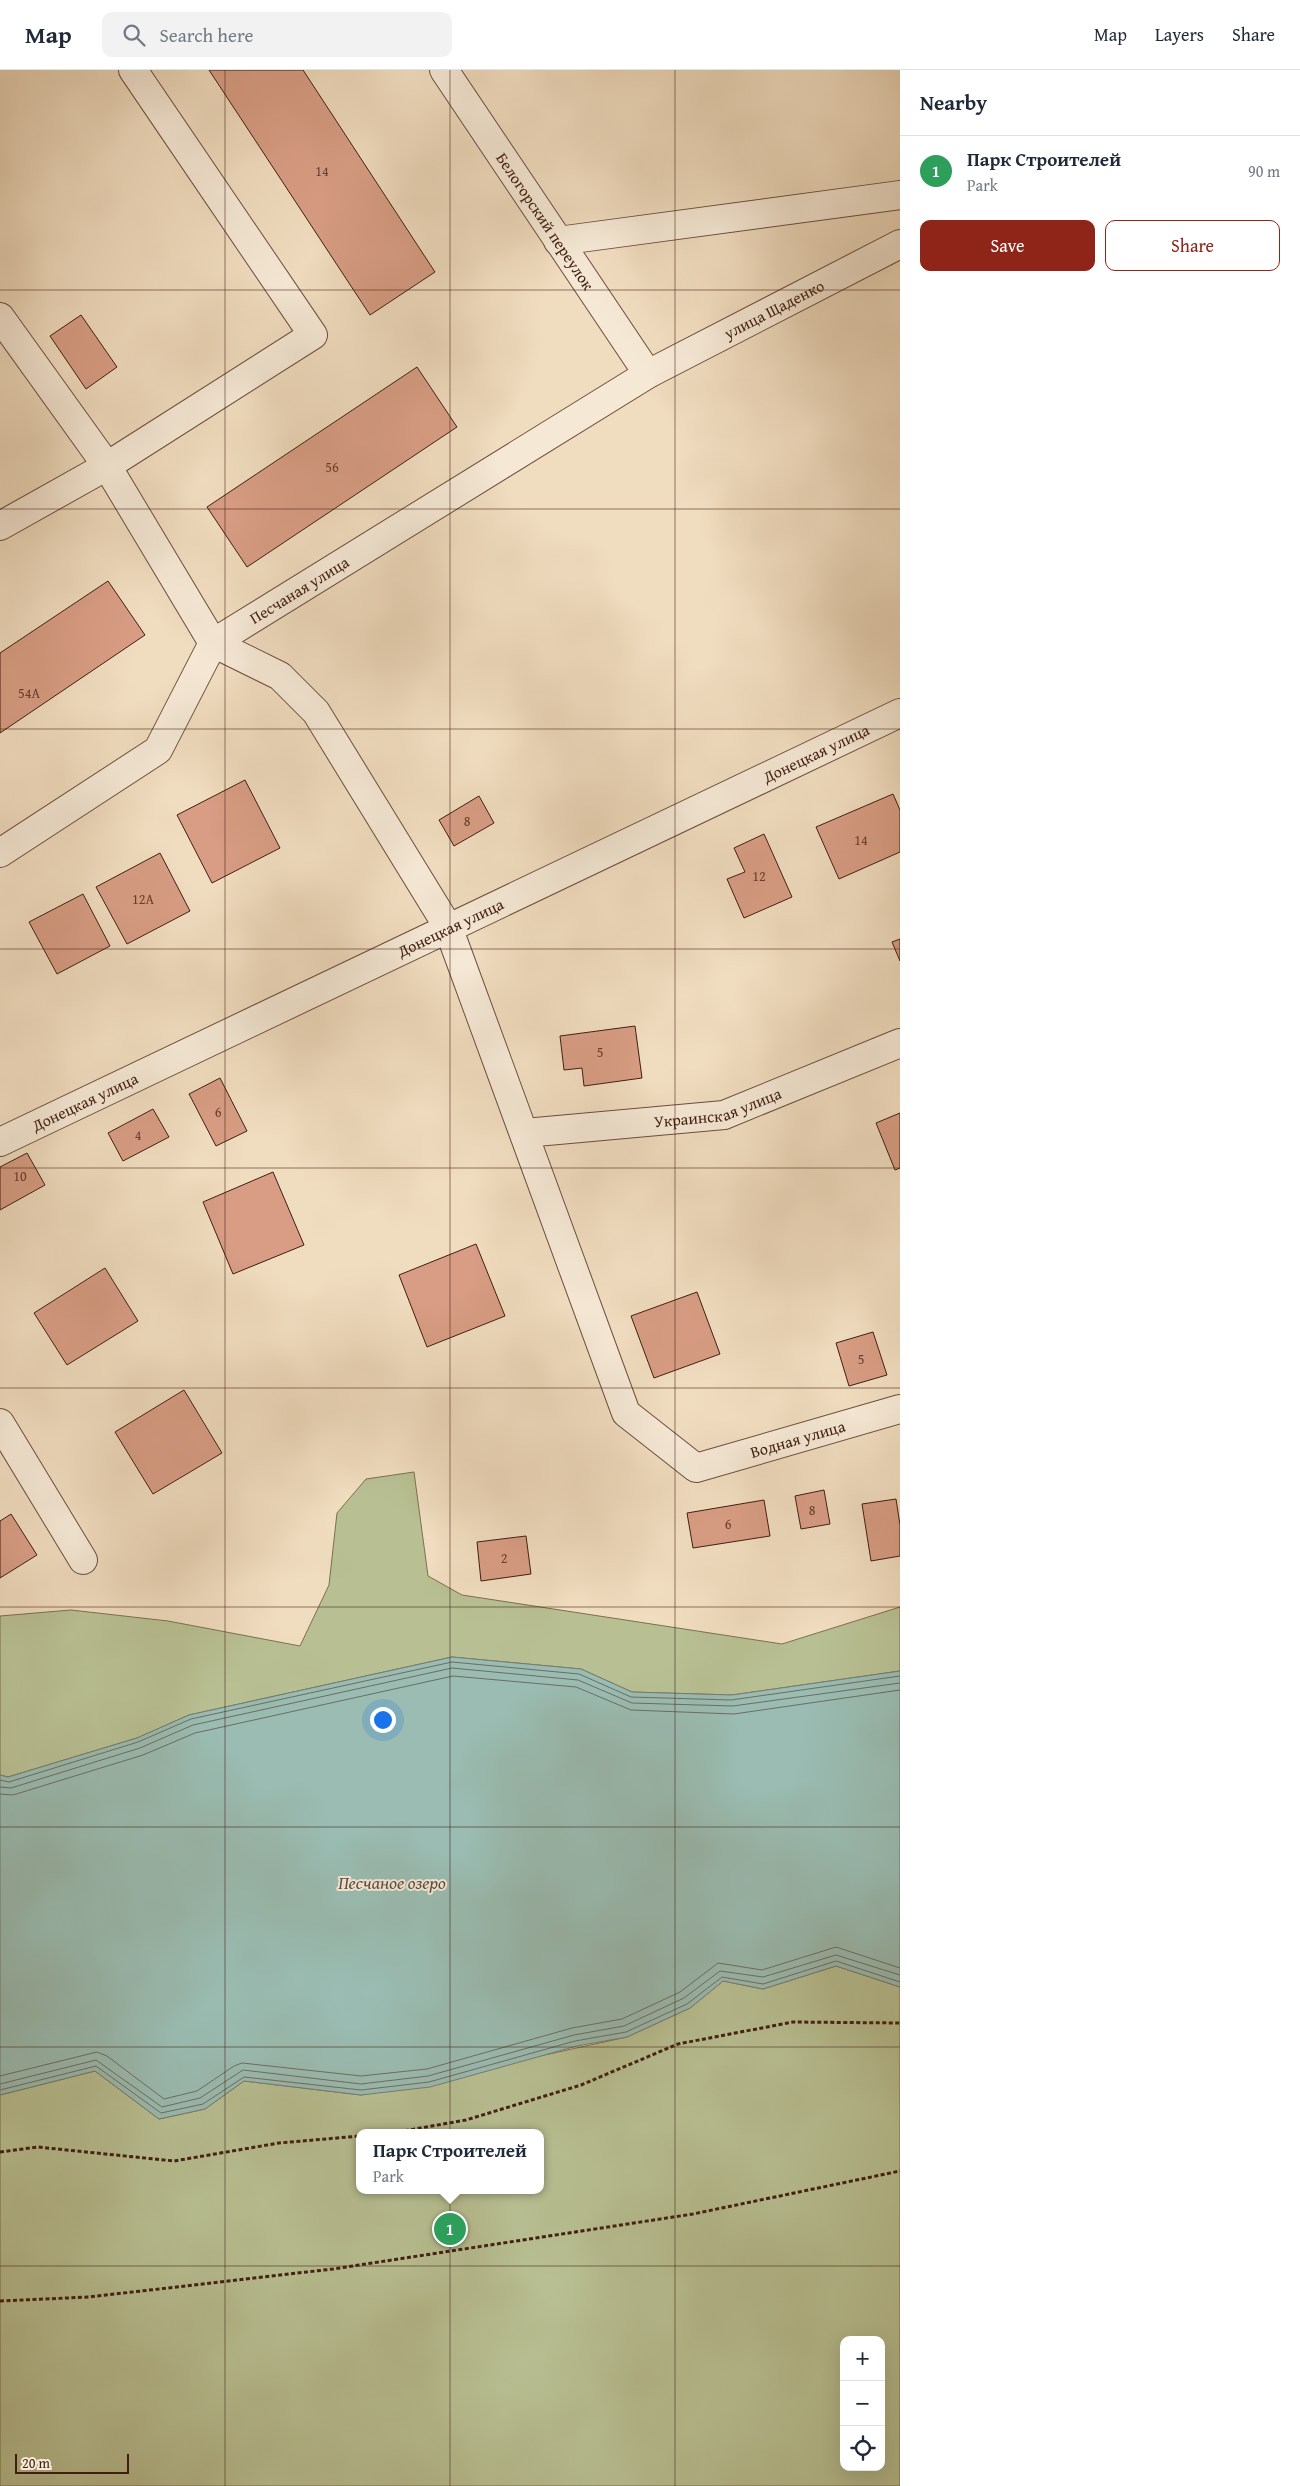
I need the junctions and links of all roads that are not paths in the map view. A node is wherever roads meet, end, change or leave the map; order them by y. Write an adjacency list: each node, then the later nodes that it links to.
1 (133, 70): 8 (street)
2 (444, 70): 4 (street, Белогорский переулок)
3 (900, 195): 4 (street)
4 (558, 241): 7 (street, Белогорский переулок)
5 (900, 244): 7 (street, улица Щаденко)
6 (0, 317): 8 (street)
7 (648, 374): 10 (street, Песчаная улица)
8 (107, 466): 9 (street); 10 (street)
9 (0, 526)
10 (213, 643): 12 (street); 13 (street)
11 (900, 713): 13 (street, Донецкая улица)
12 (0, 853)
13 (448, 927): 15 (street); 16 (street, Донецкая улица)
14 (900, 1044): 15 (street, Украинская улица)
15 (525, 1133): 17 (street, Водная улица)
16 (0, 1142)
17 (900, 1409)
18 (0, 1423): 19 (street)
19 (83, 1560)

